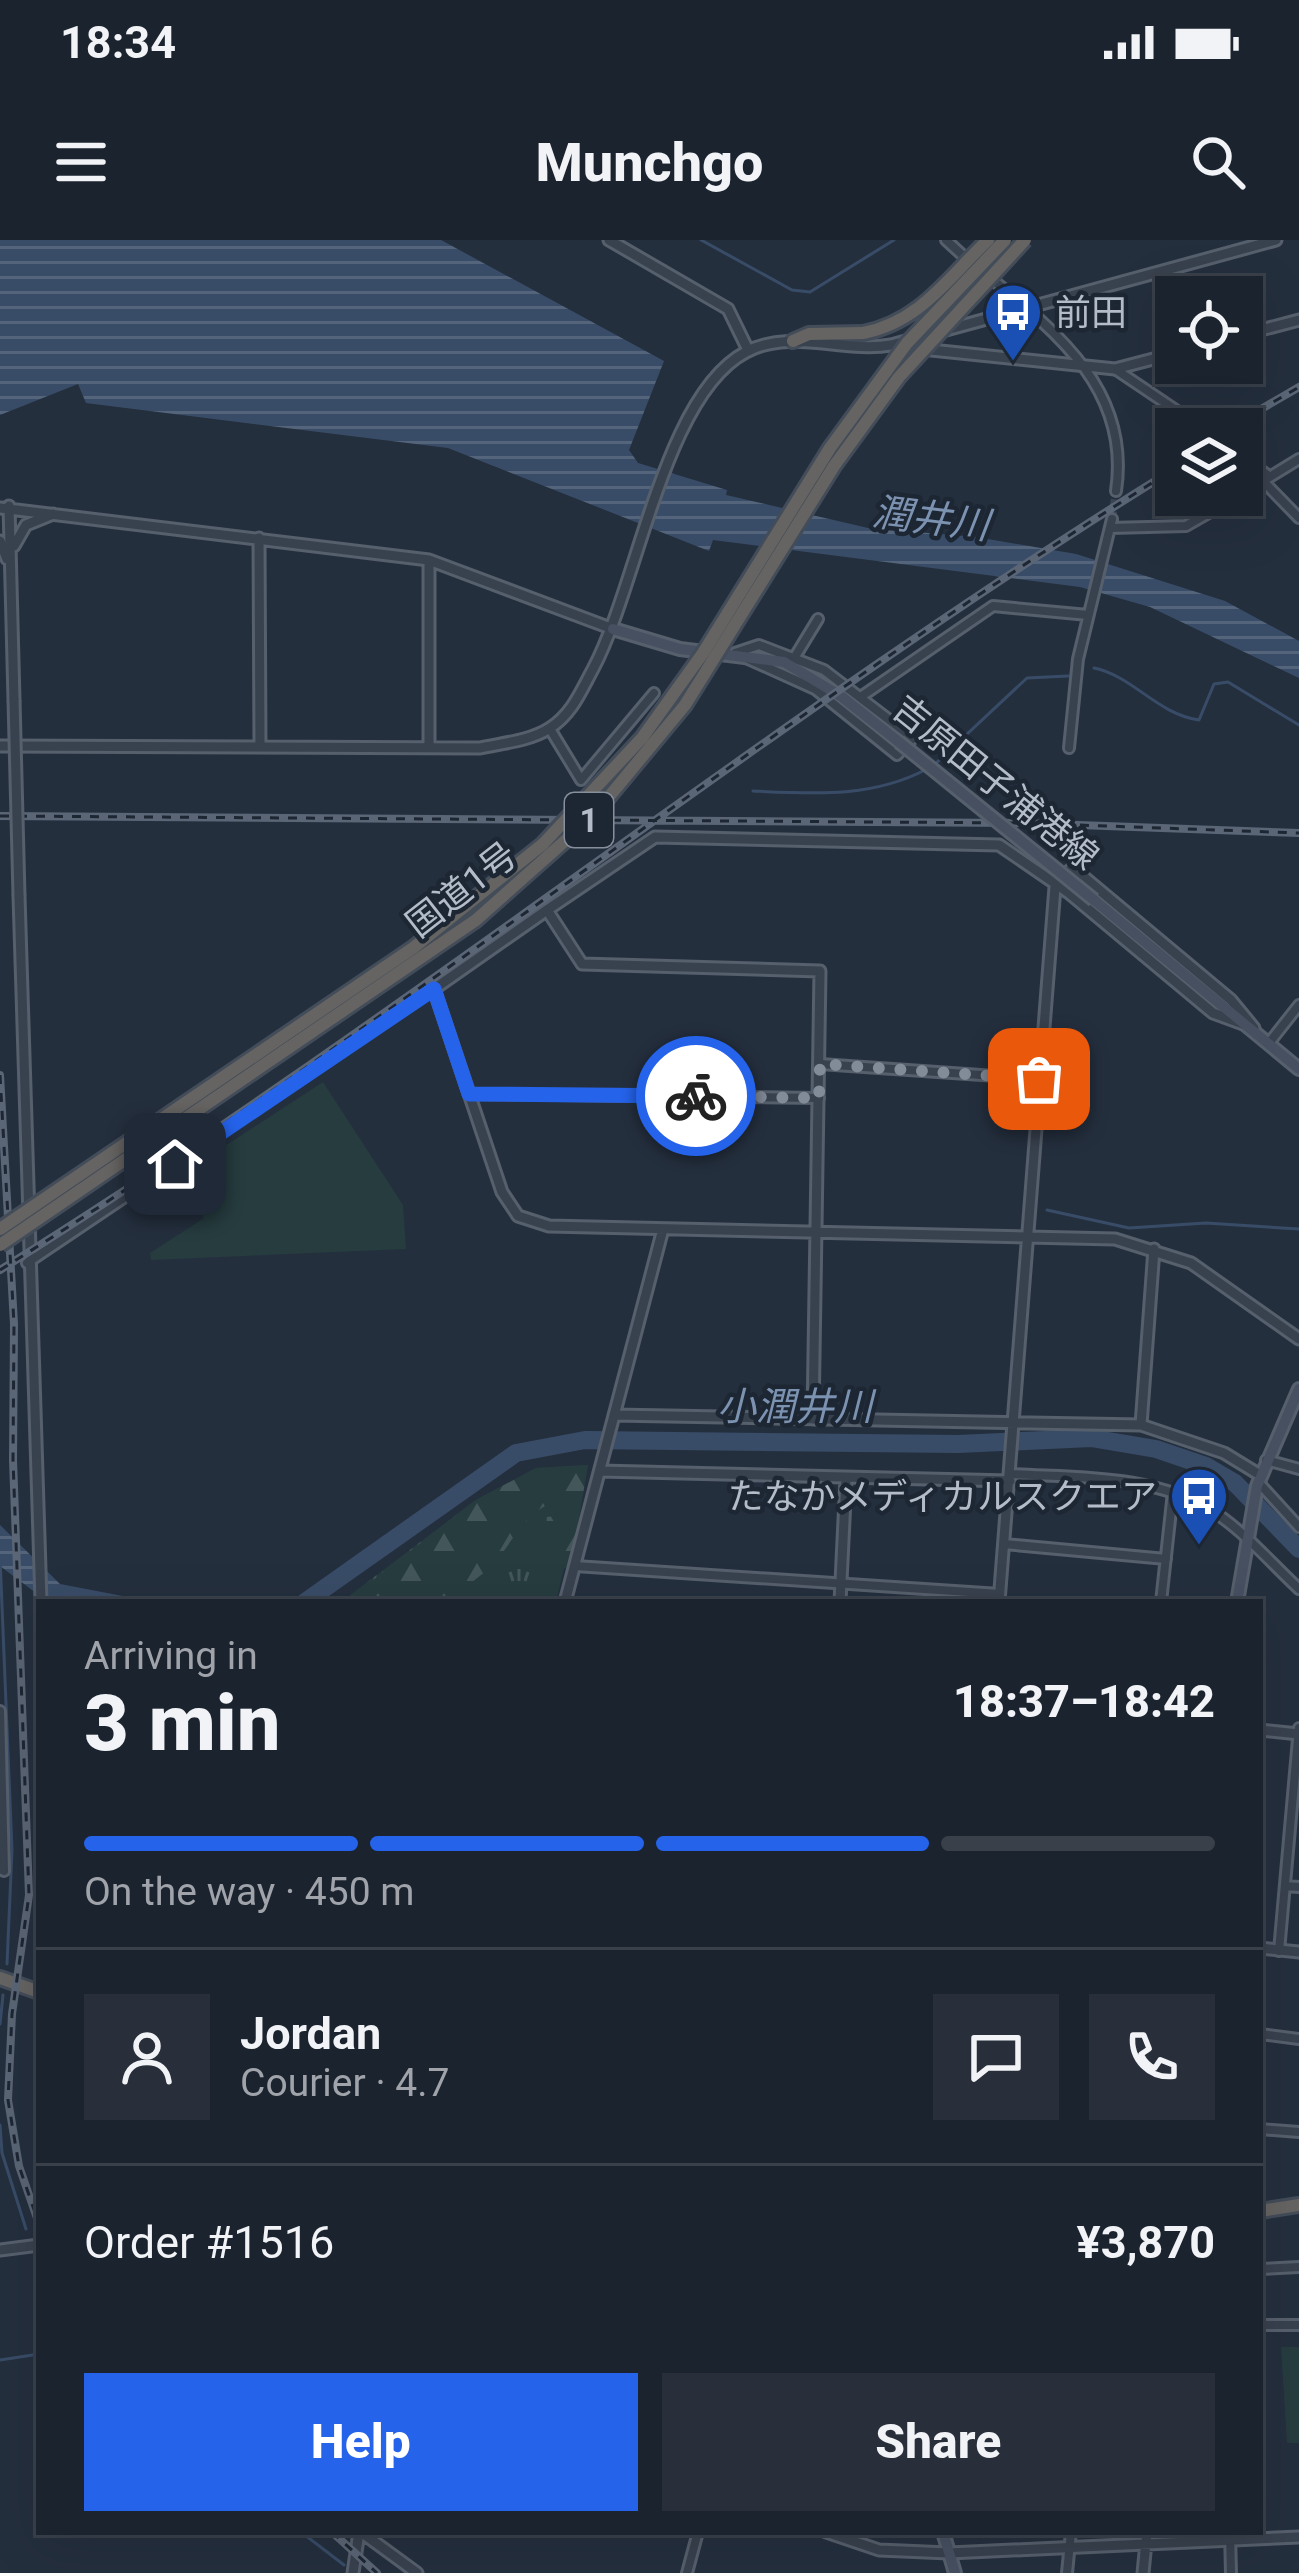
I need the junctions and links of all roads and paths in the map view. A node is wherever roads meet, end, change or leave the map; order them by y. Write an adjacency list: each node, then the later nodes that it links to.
1 (609, 240): 13 (street)
2 (946, 240): 7 (street)
3 (988, 240): 11 (highway, bridge)
4 (1005, 240): 54 (highway, 国道1号 / 1, bridge)
5 (1028, 240): 7 (street); 58 (highway, 国道1号 / 1, bridge)
6 (1276, 240): 8 (street)
7 (989, 277): 8 (street)
8 (1026, 308): 12 (street); 15 (street)
9 (1299, 320): 10 (street)
10 (1263, 329)
11 (793, 340): 12 (street); 13 (street)
12 (891, 345): 15 (street)
13 (748, 350): 33 (street)
14 (1155, 359): 16 (street)
15 (1084, 363): 16 (street); 22 (street)
16 (1115, 369): 17 (street)
17 (1173, 408)
18 (1299, 459): 20 (street)
19 (1263, 476): 20 (street)
20 (1266, 479): 21 (street); 26 (street)
21 (1263, 481)
22 (1116, 491)
23 (5, 507): 24 (street); 30 (street)
24 (64, 513): 27 (street); 30 (street)
25 (1203, 516): 31 (street)
26 (1299, 518)
27 (259, 538): 29 (street); 40 (street)
28 (0, 541): 30 (street)
29 (429, 560): 33 (street); 41 (street)
30 (11, 570): 60 (street, bridge)
31 (1088, 615): 37 (street); 42 (street)
32 (818, 619): 35 (street)
33 (613, 629): 34 (main road, 吉原田子浦港線); 38 (street)
34 (735, 653): 35 (street); 37 (street); 47 (main road, 吉原田子浦港線, bridge)
35 (796, 655): 37 (street)
36 (654, 693): 38 (street)
37 (862, 696)
38 (550, 728): 41 (street)
39 (0, 746): 40 (street)
40 (260, 747): 41 (street)
41 (429, 748)
42 (1069, 748)
43 (1055, 887): 44 (street); 47 (street); 48 (street); 51 (street)
44 (547, 910): 45 (street); 49 (street)
45 (434, 989): 52 (street); 60 (street)
46 (1299, 1005): 48 (street)
47 (1244, 1024): 48 (main road, 吉原田子浦港線)
48 (1263, 1039): 50 (main road, 吉原田子浦港線)
49 (820, 1064): 51 (street); 53 (street)
50 (1299, 1069)
51 (1039, 1079): 57 (street)
52 (469, 1094): 53 (street); 55 (street)
53 (819, 1098): 56 (street)
54 (0, 1229)
55 (663, 1229): 56 (street); 63 (street)
56 (815, 1232): 57 (street); 64 (street)
57 (1031, 1238): 59 (street); 65 (street)
58 (0, 1245)
59 (1154, 1250): 61 (street); 66 (street)
60 (26, 1264): 82 (street)
61 (1299, 1339)
62 (1299, 1389): 67 (main road)
63 (612, 1419): 64 (street); 68 (street)
64 (813, 1419): 65 (street)
65 (1016, 1423): 66 (street); 70 (street)
66 (1141, 1425): 72 (street)
67 (1265, 1460): 69 (street); 72 (main road)
68 (600, 1468): 71 (street); 78 (street)
69 (1299, 1468)
70 (1010, 1478): 71 (street); 73 (street); 76 (street)
71 (846, 1480): 79 (street)
72 (1258, 1481): 74 (street); 75 (main road)
73 (1173, 1492): 75 (street); 77 (street)
74 (1299, 1527)
75 (1244, 1535): 80 (street); 86 (main road)
76 (1004, 1544): 77 (street); 81 (street)
77 (1166, 1559): 85 (street)
78 (575, 1566): 79 (street); 83 (street)
79 (842, 1583): 81 (street); 84 (street)
80 (1299, 1588)
81 (1000, 1598)
82 (41, 1599)
83 (566, 1599)
84 (840, 1599)
85 (1161, 1599)
86 (1237, 1599)
87 (0, 1711): 91 (street)
88 (1263, 1730): 89 (street)
89 (1299, 1732): 90 (street)
90 (1295, 1817): 92 (street)
91 (0, 1869)
92 (1286, 1886): 93 (street); 95 (street)
93 (1299, 1887)
94 (1263, 1948): 95 (street)
95 (1280, 1951): 96 (street)
96 (1299, 1952)
97 (0, 1978): 98 (highway)
98 (36, 1991)
99 (1263, 2034): 100 (street)
100 (1299, 2039)
101 (1263, 2129): 102 (street)
102 (1299, 2132)
103 (1299, 2206): 104 (highway)
104 (1263, 2211)
105 (36, 2245): 106 (street)
106 (0, 2250)
107 (1299, 2267): 108 (street)
108 (1263, 2269)
109 (1263, 2325): 110 (street)
110 (1299, 2325)
111 (359, 2535): 122 (street)
112 (364, 2535): 123 (street)
113 (697, 2535): 124 (street)
114 (835, 2535): 121 (street)
115 (944, 2535): 121 (main road)
116 (1071, 2535): 120 (street)
117 (1230, 2536): 118 (street); 119 (street); 128 (street)
118 (1299, 2537)
119 (1147, 2538): 120 (street); 127 (street)
120 (1070, 2547): 121 (street); 126 (street)
121 (949, 2553): 125 (main road)
122 (352, 2573)
123 (417, 2573)
124 (687, 2573)
125 (955, 2573)
126 (1067, 2573)
127 (1143, 2573)
128 (1231, 2573)

